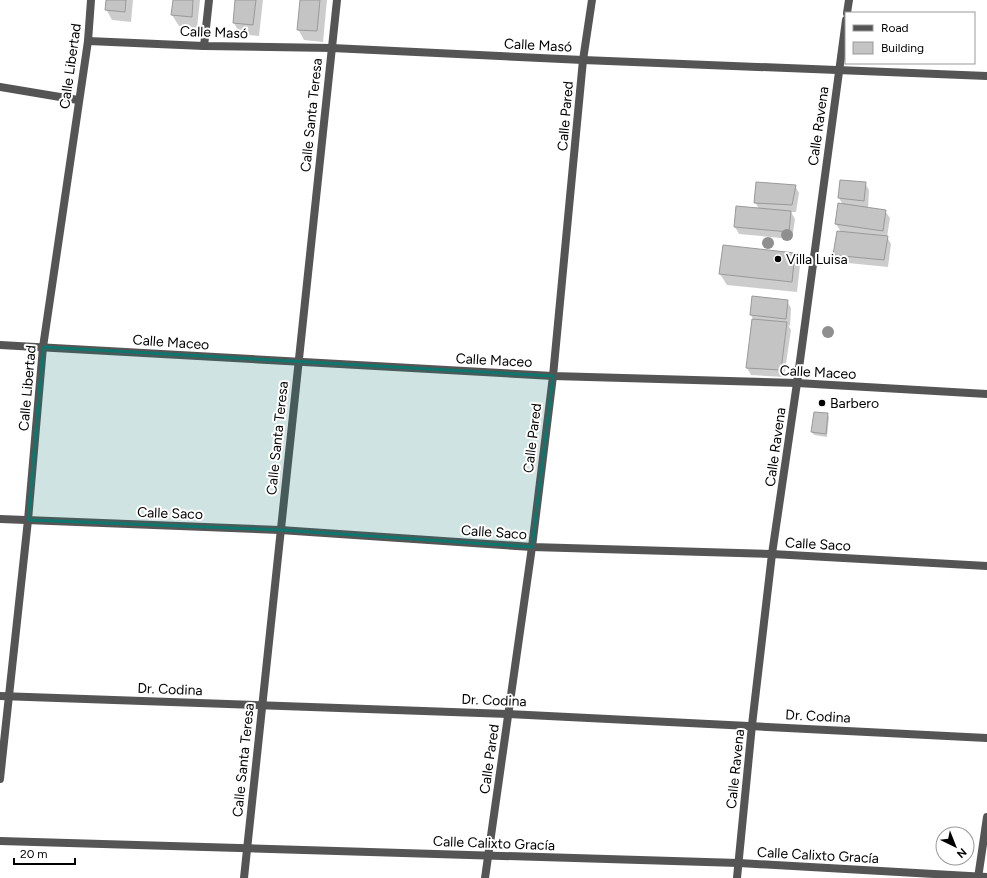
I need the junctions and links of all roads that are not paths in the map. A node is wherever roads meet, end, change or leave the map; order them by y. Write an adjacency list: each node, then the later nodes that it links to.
1 (91, 0): 8 (street, Calle Libertad)
2 (209, 0): 9 (street)
3 (337, 0): 10 (street, Calle Santa Teresa)
4 (592, 0): 11 (street, Calle Pared)
5 (849, 0): 6 (street)
6 (847, 12)
7 (845, 27): 12 (street, Calle Ravena)
8 (88, 41): 9 (street, Calle Masó); 15 (street, Calle Libertad)
9 (204, 46): 10 (street, Calle Masó)
10 (332, 48): 11 (street, Calle Masó); 18 (street, Calle Santa Teresa)
11 (583, 60): 12 (street, Calle Masó); 19 (street, Calle Pared)
12 (839, 70): 13 (street, Calle Masó); 20 (street, Calle Ravena)
13 (987, 76)
14 (0, 87): 15 (street)
15 (78, 100): 17 (street, Calle Libertad)
16 (0, 345): 17 (street, Calle Maceo)
17 (43, 347): 18 (street, Calle Maceo); 23 (street, Calle Libertad)
18 (299, 363): 19 (street, Calle Maceo); 24 (street, Calle Santa Teresa)
19 (553, 376): 20 (street, Calle Maceo); 25 (street, Calle Pared)
20 (797, 383): 21 (street, Calle Maceo); 26 (street, Calle Ravena)
21 (987, 394)
22 (0, 519): 23 (street, Calle Saco)
23 (28, 520): 24 (street, Calle Saco); 29 (street, Calle Libertad)
24 (280, 530): 25 (street, Calle Saco); 30 (street, Calle Santa Teresa)
25 (532, 547): 26 (street, Calle Saco); 31 (street, Calle Pared)
26 (772, 554): 27 (street, Calle Saco); 32 (street, Calle Ravena)
27 (987, 566)
28 (0, 696): 29 (street, Dr. Codina)
29 (9, 697): 30 (street, Dr. Codina); 34 (street, Calle Libertad)
30 (261, 705): 31 (street, Dr. Codina); 37 (street, Calle Santa Teresa)
31 (508, 714): 32 (street, Dr. Codina); 38 (street, Calle Pared)
32 (752, 725): 33 (street, Dr. Codina); 39 (street, Calle Ravena)
33 (987, 738)
34 (0, 779)
35 (987, 817): 40 (street)
36 (0, 841): 37 (street, Calle Calixto Gracía)
37 (247, 849): 38 (street, Calle Calixto Gracía); 41 (street, Calle Santa Teresa)
38 (488, 855): 39 (street, Calle Calixto Gracía); 42 (street, Calle Pared)
39 (739, 863): 40 (street, Calle Calixto Gracía); 43 (street, Calle Ravena)
40 (981, 877)
41 (244, 878)
42 (486, 878)
43 (737, 878)

